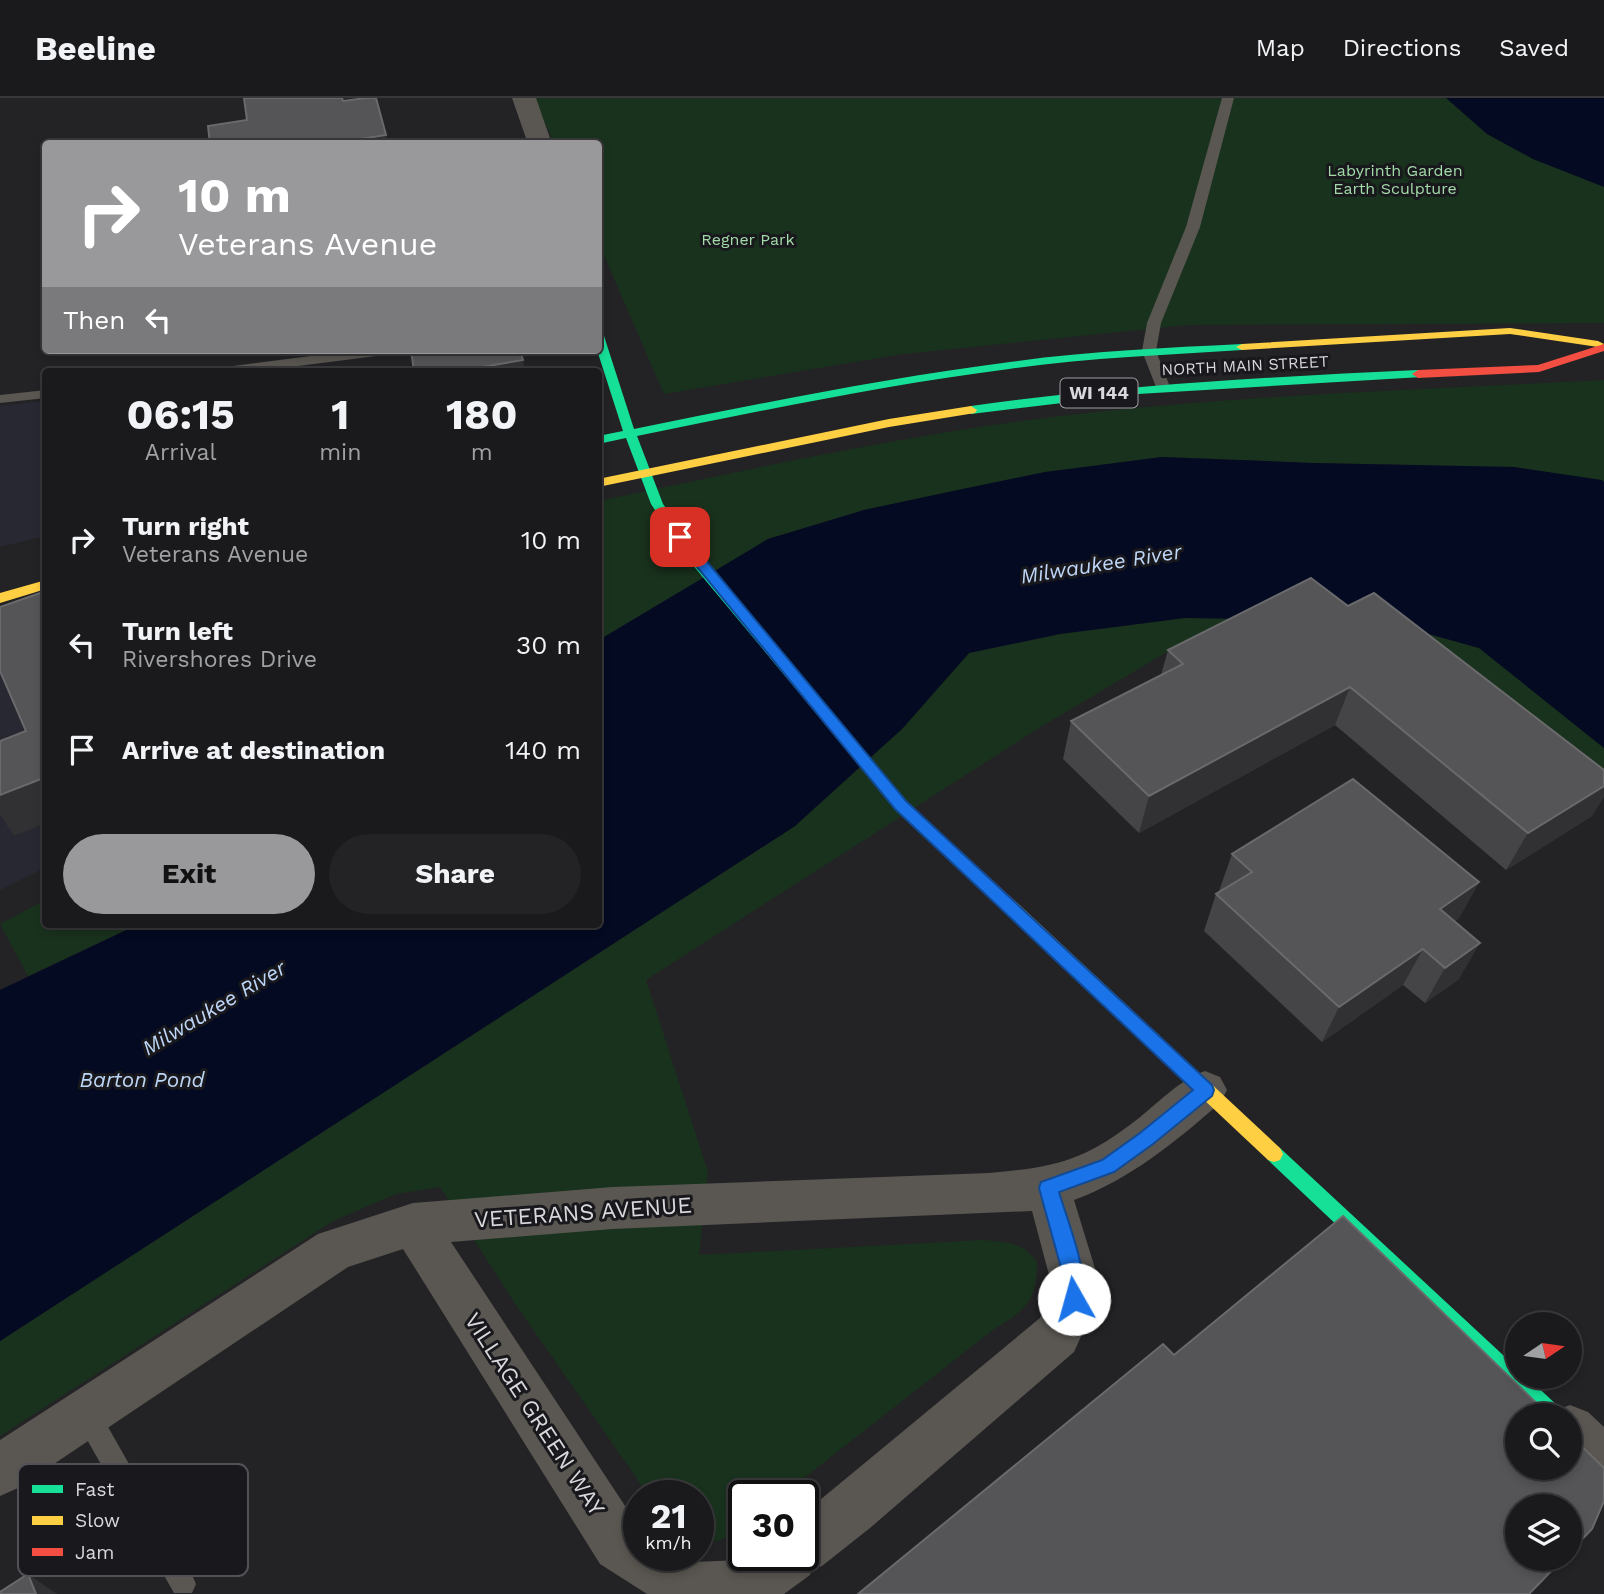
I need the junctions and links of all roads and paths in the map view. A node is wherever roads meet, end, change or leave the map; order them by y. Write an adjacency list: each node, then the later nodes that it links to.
1 (524, 98): 3 (street)
2 (1228, 98): 6 (lane)
3 (539, 140)
4 (1604, 346): 6 (main road, NORTH MAIN STREET / WI 144); 9 (main road, NORTH MAIN STREET / WI 144)
5 (602, 348): 12 (main road)
6 (1149, 351): 9 (lane); 12 (main road, NORTH MAIN STREET / WI 144)
7 (360, 354): 8 (lane)
8 (249, 368)
9 (1163, 387): 14 (main road, NORTH MAIN STREET / WI 144)
10 (42, 394): 11 (lane)
11 (0, 399)
12 (630, 433): 13 (main road, NORTH MAIN STREET / WI 144); 14 (main road)
13 (602, 439)
14 (645, 473): 15 (main road, NORTH MAIN STREET / WI 144); 18 (main road)
15 (602, 482)
16 (42, 585): 17 (main road)
17 (2, 597)
18 (1205, 1090): 19 (street, VETERANS AVENUE); 21 (main road)
19 (1048, 1188): 20 (street, VETERANS AVENUE); 27 (street)
20 (413, 1224): 22 (street, VETERANS AVENUE); 28 (street, VILLAGE GREEN WAY)
21 (1540, 1403)
22 (86, 1413): 25 (lane); 26 (street, VETERANS AVENUE)
23 (1582, 1441): 24 (street)
24 (1604, 1462)
25 (115, 1464)
26 (0, 1470)
27 (819, 1535)
28 (771, 1571)
29 (179, 1576): 30 (lane)
30 (184, 1584)

